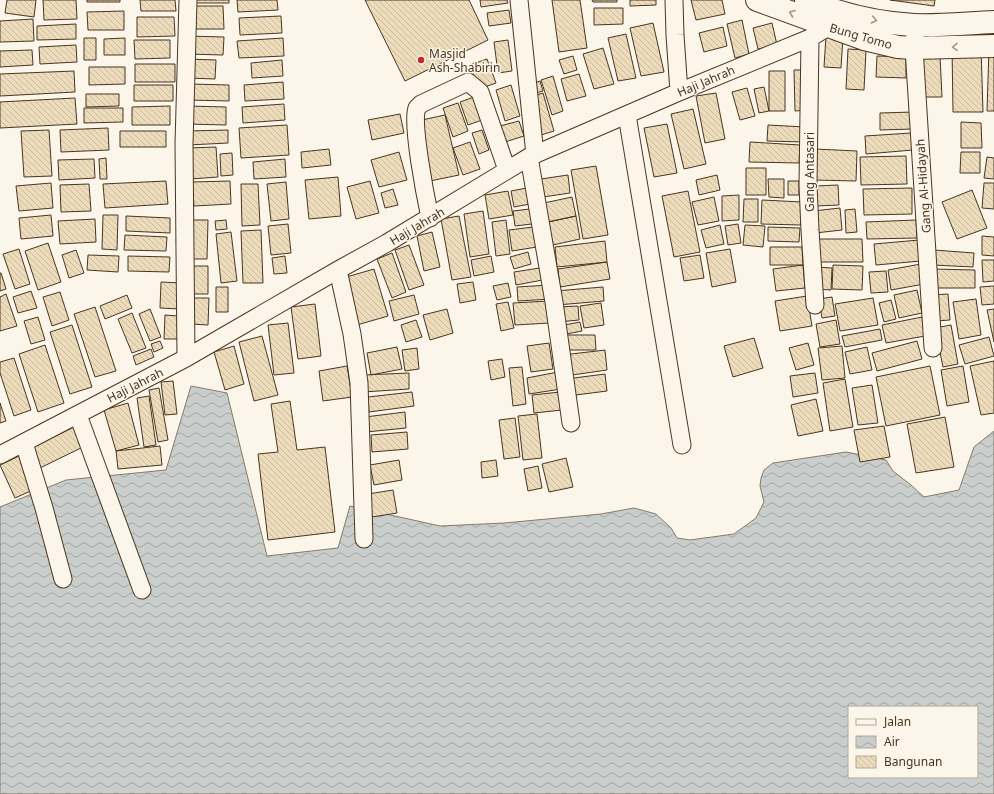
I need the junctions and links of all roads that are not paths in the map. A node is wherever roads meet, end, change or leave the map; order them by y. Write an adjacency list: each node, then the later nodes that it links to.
1 (188, 0): 20 (street)
2 (520, 0): 14 (street)
3 (674, 0): 12 (street)
4 (757, 0): 8 (main road, Bung Tomo, one-way to 4)
5 (806, 0): 8 (main road, Bung Tomo)
6 (994, 16): 7 (street)
7 (994, 22): 9 (main road, Bung Tomo)
8 (825, 25): 9 (main road, Bung Tomo, one-way to 9); 11 (main road, Bung Tomo); 12 (street, Haji Jahrah); 18 (street, Gang Antasari)
9 (916, 25): 11 (street, Gang Al-Hidayah)
10 (994, 46): 11 (main road, Bung Tomo, one-way to 11)
11 (914, 48): 19 (street, Gang Al-Hidayah)
12 (679, 92): 13 (street, Haji Jahrah)
13 (627, 115): 14 (street, Haji Jahrah); 24 (street)
14 (532, 156): 15 (street, Haji Jahrah); 22 (street)
15 (507, 170): 16 (street, Haji Jahrah); 16 (street)
16 (430, 218): 17 (street, Haji Jahrah)
17 (338, 270): 20 (street, Haji Jahrah); 26 (street)
18 (815, 305)
19 (933, 348)
20 (186, 358): 21 (street, Haji Jahrah)
21 (78, 415): 23 (street, Haji Jahrah); 28 (street)
22 (571, 422)
23 (24, 443): 25 (street, Haji Jahrah); 27 (street)
24 (682, 445)
25 (0, 455)
26 (364, 539)
27 (63, 578)
28 (142, 590)

